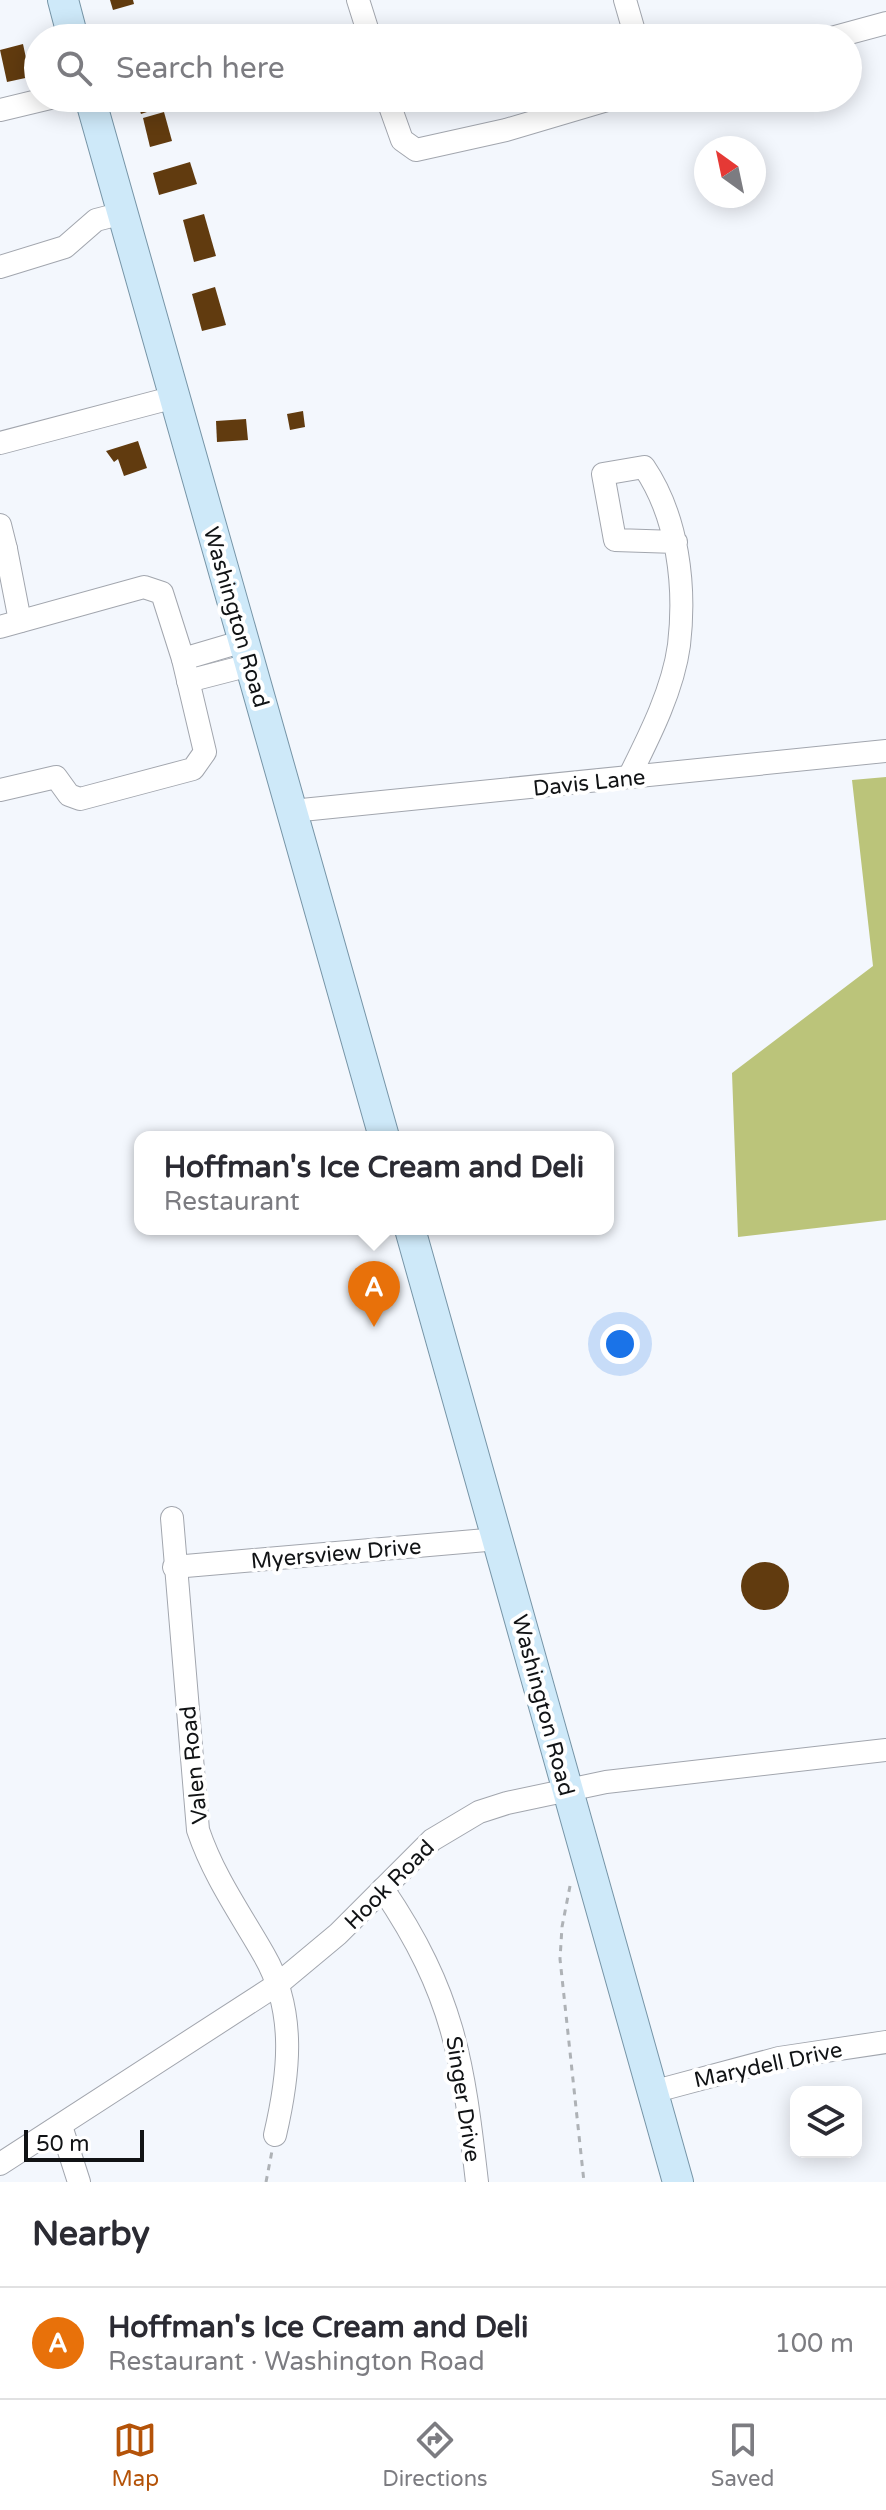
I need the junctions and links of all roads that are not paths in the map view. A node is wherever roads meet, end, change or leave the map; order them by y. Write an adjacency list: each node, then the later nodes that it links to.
1 (63, 0): 5 (main road)
2 (358, 0): 6 (street)
3 (625, 0): 7 (street)
4 (886, 23): 8 (street)
5 (69, 24)
6 (366, 24)
7 (632, 24)
8 (862, 30)
9 (24, 104): 10 (street)
10 (0, 110)
11 (94, 112): 14 (main road, Washington Road)
12 (392, 112): 13 (street)
13 (567, 112)
14 (123, 213): 15 (street); 16 (main road, Washington Road)
15 (0, 267)
16 (175, 397): 17 (street); 22 (main road, Washington Road)
17 (0, 443)
18 (0, 525): 20 (street)
19 (676, 542): 26 (street)
20 (3, 550): 21 (street)
21 (10, 624): 23 (street)
22 (247, 653): 23 (street); 24 (street); 28 (main road, Washington Road)
23 (183, 659): 24 (street)
24 (188, 681): 27 (street)
25 (886, 751): 26 (street, Davis Lane)
26 (629, 777): 28 (street, Davis Lane)
27 (0, 790)
28 (292, 811): 29 (main road, Washington Road)
29 (382, 1131)
30 (412, 1235): 32 (main road, Washington Road)
31 (172, 1518): 33 (street, Valen Road)
32 (498, 1539): 33 (street, Myersview Drive); 35 (main road, Washington Road)
33 (174, 1567): 37 (street, Valen Road)
34 (886, 1750): 35 (street, Hook Road)
35 (567, 1789): 36 (street, Hook Road); 39 (main road, Washington Road)
36 (383, 1889): 37 (street, Hook Road); 44 (street, Singer Drive)
37 (278, 1984): 40 (street, Hook Road); 41 (street, Valen Road)
38 (886, 2042): 39 (street, Marydell Drive)
39 (652, 2092): 45 (main road, Washington Road)
40 (61, 2126): 42 (street, Hook Road); 43 (street)
41 (275, 2135)
42 (0, 2164)
43 (79, 2182)
44 (477, 2182)
45 (678, 2182)

